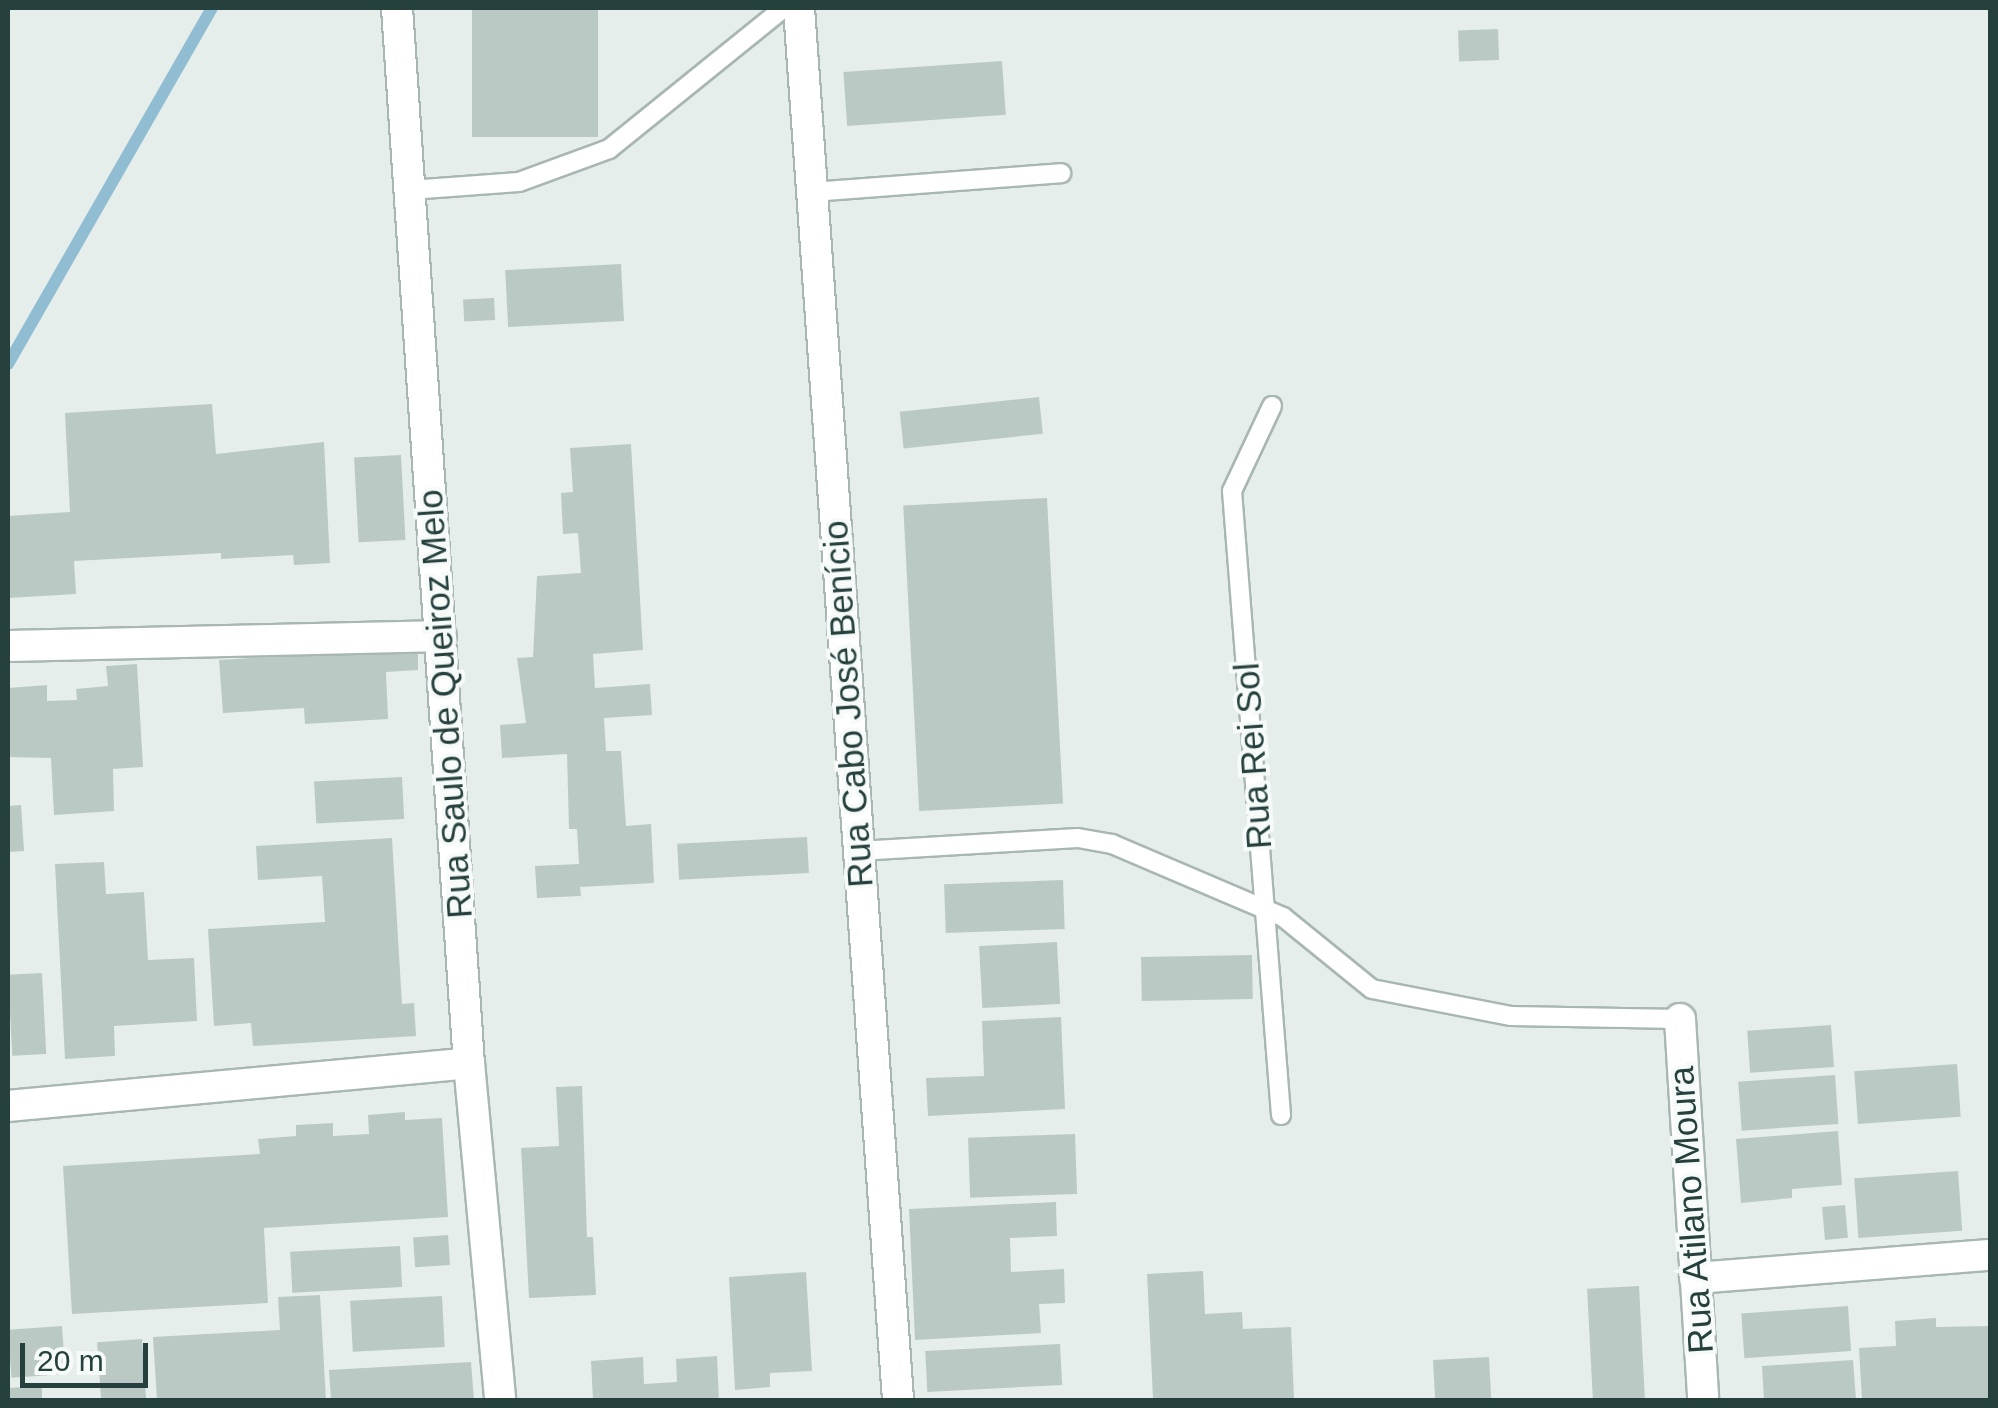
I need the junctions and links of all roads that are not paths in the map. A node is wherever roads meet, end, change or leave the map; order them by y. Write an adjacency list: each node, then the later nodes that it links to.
1 (397, 8): 5 (street, Rua Saulo de Queiroz Melo)
2 (784, 8): 5 (lane)
3 (799, 8): 6 (street, Rua Cabo José Benício)
4 (1062, 173): 6 (lane)
5 (410, 190): 8 (street, Rua Saulo de Queiroz Melo)
6 (812, 192): 10 (street, Rua Cabo José Benício)
7 (1272, 406): 11 (lane, Rua Rei Sol)
8 (441, 636): 9 (street); 13 (street, Rua Saulo de Queiroz Melo)
9 (8, 646)
10 (858, 851): 11 (lane); 19 (street, Rua Cabo José Benício)
11 (1265, 909): 12 (lane); 15 (lane, Rua Rei Sol)
12 (1680, 1019): 17 (street, Rua Atilano Moura)
13 (469, 1064): 14 (street); 18 (street, Rua Saulo de Queiroz Melo)
14 (8, 1106)
15 (1282, 1115)
16 (1990, 1255): 17 (street)
17 (1695, 1278): 20 (street, Rua Atilano Moura)
18 (500, 1400)
19 (898, 1400)
20 (1703, 1400)

